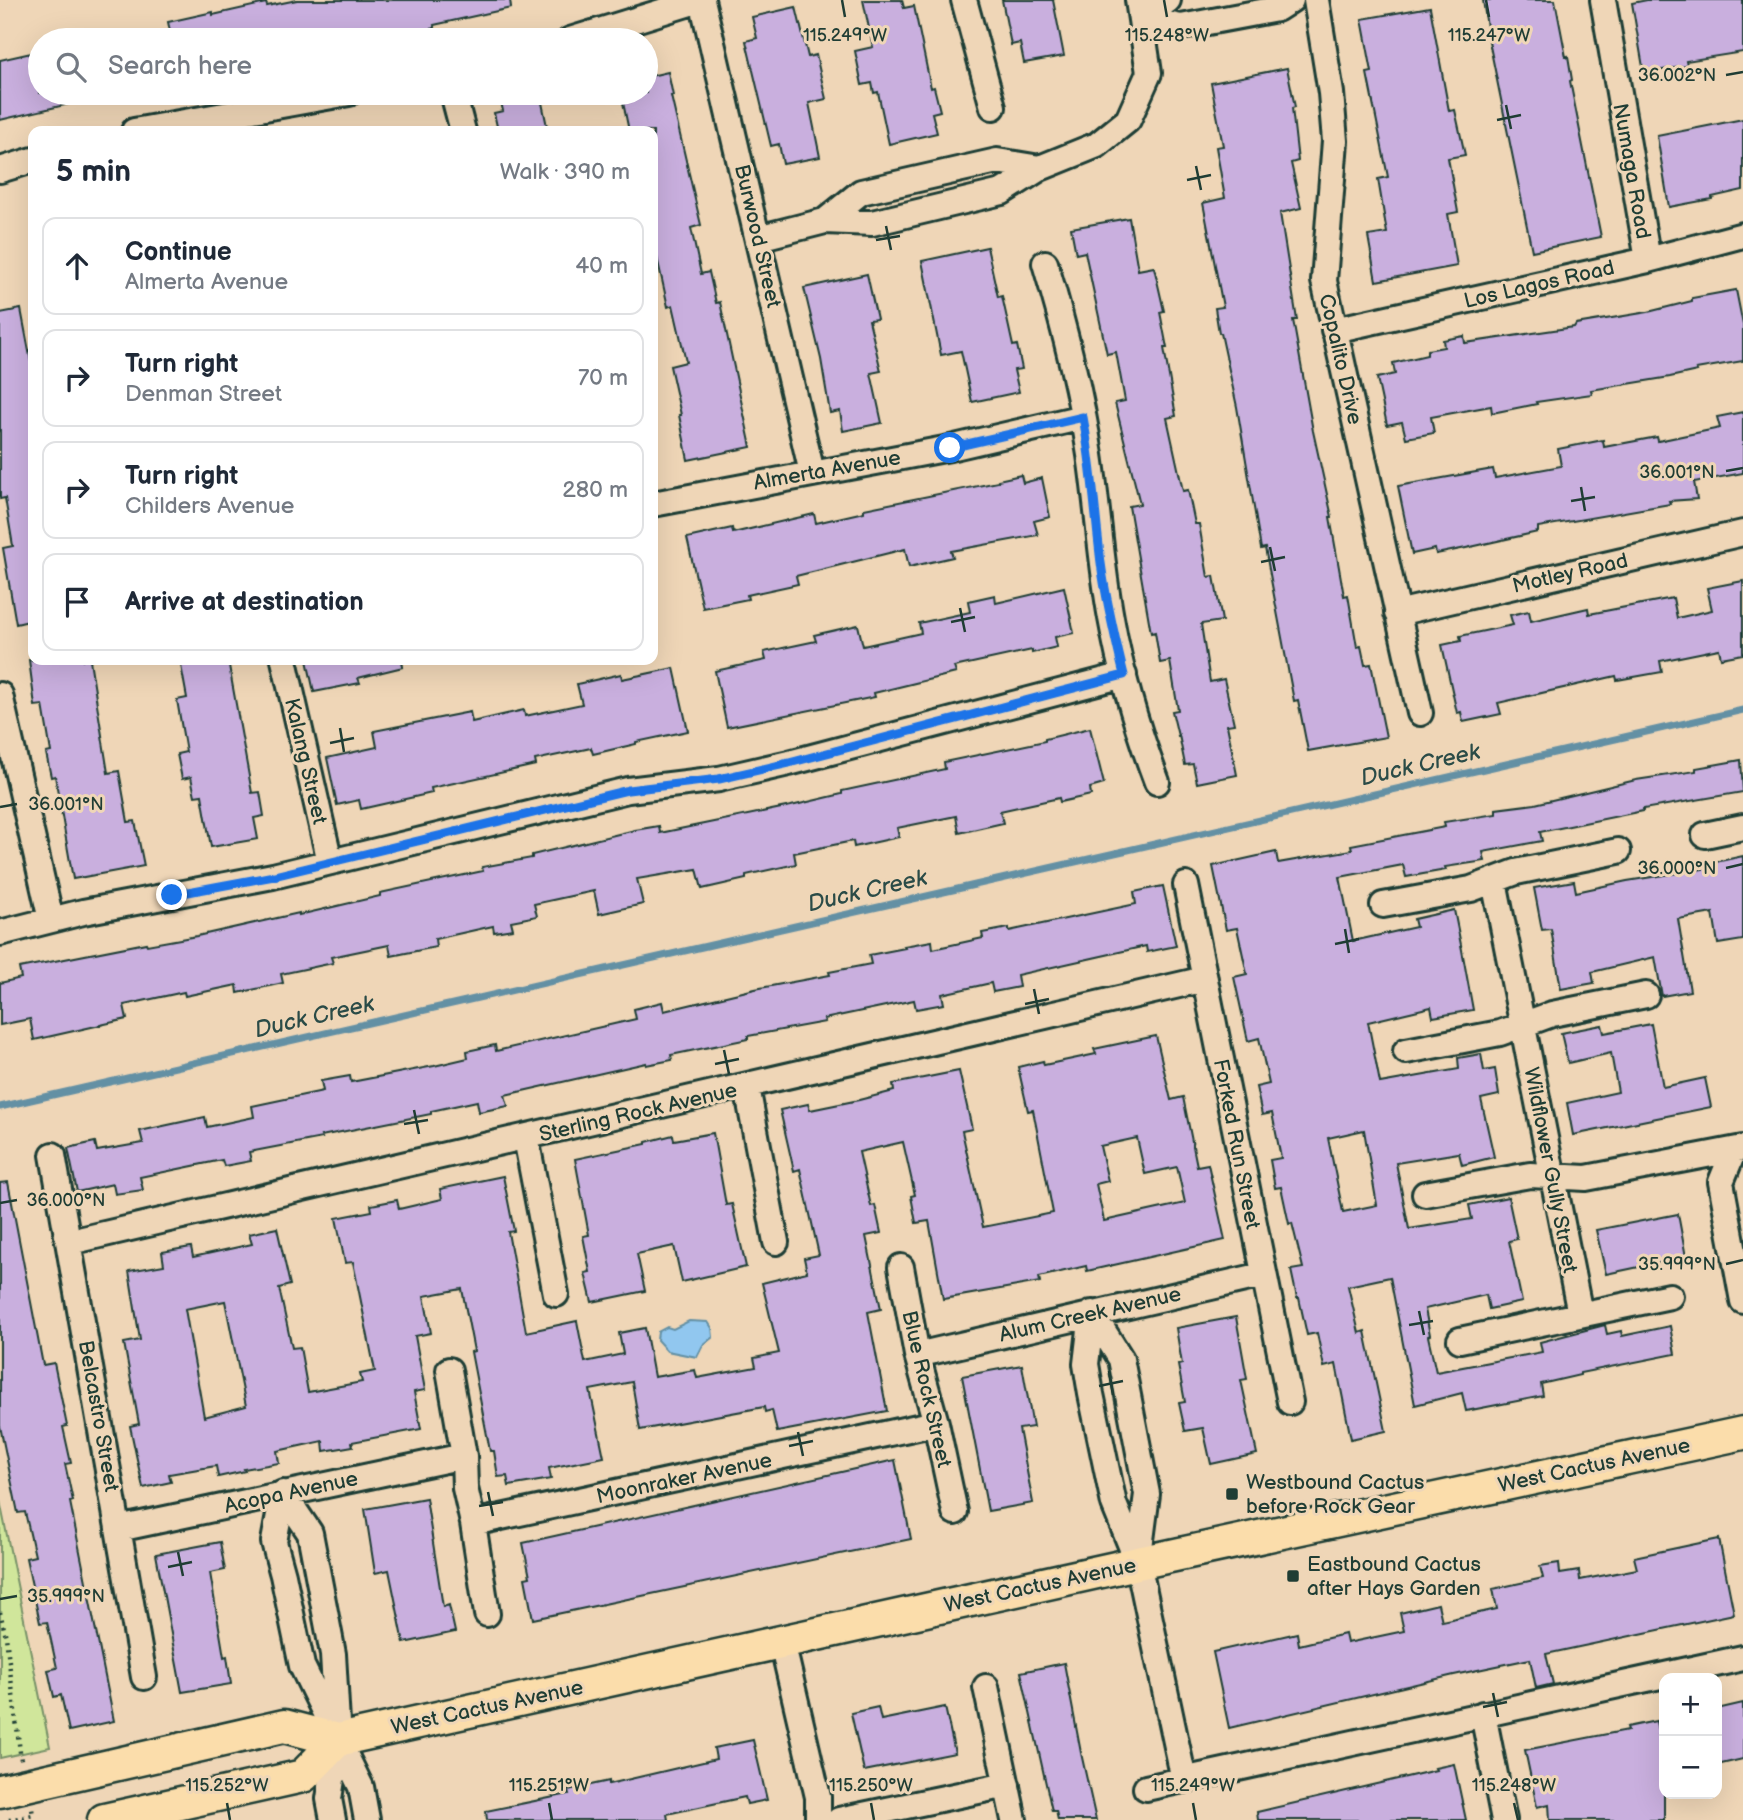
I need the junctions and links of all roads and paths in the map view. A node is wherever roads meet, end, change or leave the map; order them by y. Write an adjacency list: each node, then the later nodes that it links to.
1 (701, 0): 8 (street); 17 (street, Burwood Street)
2 (964, 0): 11 (street)
3 (1168, 0): 7 (street)
4 (1291, 0): 7 (street)
5 (1316, 0): 20 (street, Copalito Drive)
6 (1603, 0): 18 (street, Numaga Road)
7 (1140, 9): 17 (street)
8 (609, 28)
9 (289, 105): 12 (street)
10 (456, 105): 13 (street)
11 (993, 107)
12 (185, 126)
13 (462, 126)
14 (28, 162): 15 (street)
15 (0, 170)
16 (1743, 235): 18 (street, Los Lagos Road)
17 (758, 237): 22 (street, Burwood Street)
18 (1648, 260): 20 (street, Los Lagos Road)
19 (1045, 262): 21 (street)
20 (1334, 330): 25 (street, Copalito Drive)
21 (1083, 417): 22 (street, Almerta Avenue); 27 (street)
22 (812, 473): 23 (street, Almerta Avenue)
23 (658, 503)
24 (1743, 533): 25 (street, Motley Road)
25 (1398, 613): 29 (street, Copalito Drive)
26 (285, 665): 34 (street, Kalang Street)
27 (1124, 675): 30 (street); 34 (street)
28 (0, 695): 38 (street)
29 (1420, 713)
30 (1157, 782)
31 (1743, 827): 32 (street)
32 (1705, 835)
33 (1618, 851): 35 (street)
34 (330, 862): 38 (street)
35 (1494, 881): 37 (street); 42 (street, Wildflower Gully Street)
36 (1186, 885): 40 (street, Forked Run Street)
37 (1383, 905)
38 (51, 920): 39 (street)
39 (0, 933)
40 (1205, 979): 44 (street, Sterling Rock Avenue); 54 (street, Forked Run Street)
41 (1646, 995): 42 (street)
42 (1522, 1026): 43 (street); 48 (street, Wildflower Gully Street)
43 (1406, 1051)
44 (747, 1087): 45 (street, Sterling Rock Avenue); 51 (street)
45 (526, 1138): 50 (street, Sterling Rock Avenue); 55 (street)
46 (1740, 1154): 48 (street); 52 (street)
47 (53, 1155): 50 (street, Belcastro Street)
48 (1552, 1176): 49 (street); 59 (street, Wildflower Gully Street)
49 (1425, 1194)
50 (70, 1242): 72 (street, Belcastro Street)
51 (776, 1242)
52 (1737, 1242): 57 (street)
53 (901, 1267): 61 (street, Blue Rock Street)
54 (1263, 1275): 58 (street, Alum Creek Avenue); 65 (street, Forked Run Street)
55 (556, 1294)
56 (1670, 1296): 59 (street)
57 (1743, 1301)
58 (1092, 1313): 61 (street, Alum Creek Avenue); 63 (street); 64 (street)
59 (1580, 1314): 60 (street)
60 (1460, 1340)
61 (917, 1355): 66 (street, Blue Rock Street)
62 (449, 1370): 68 (street)
63 (1127, 1387): 64 (street); 73 (street)
64 (1091, 1394): 73 (street)
65 (1290, 1402)
66 (936, 1423): 70 (street, Blue Rock Street); 71 (street, Moonraker Avenue)
67 (1743, 1433): 73 (main road, West Cactus Avenue)
68 (464, 1456): 69 (street, Acopa Avenue); 71 (street)
69 (284, 1493): 72 (street, Acopa Avenue); 74 (street); 75 (street)
70 (955, 1512)
71 (473, 1524): 77 (street)
72 (118, 1529): 80 (street, Belcastro Street)
73 (1138, 1563): 78 (main road, West Cactus Avenue); 85 (street)
74 (316, 1566): 75 (street); 83 (street)
75 (283, 1575): 83 (street)
76 (0, 1612): 84 (path)
77 (487, 1614)
78 (782, 1642): 83 (main road, West Cactus Avenue); 92 (street)
79 (1743, 1658): 82 (street)
80 (144, 1676)
81 (986, 1687): 86 (street)
82 (1483, 1714): 85 (street); 95 (street)
83 (338, 1740): 88 (main road, West Cactus Avenue); 89 (main road); 90 (street); 91 (street)
84 (21, 1762)
85 (1184, 1780): 87 (street)
86 (1007, 1785): 93 (street); 94 (street)
87 (1146, 1788)
88 (0, 1791)
89 (104, 1820)
90 (333, 1820)
91 (368, 1820)
92 (818, 1820)
93 (839, 1820)
94 (1014, 1820)
95 (1504, 1820)

